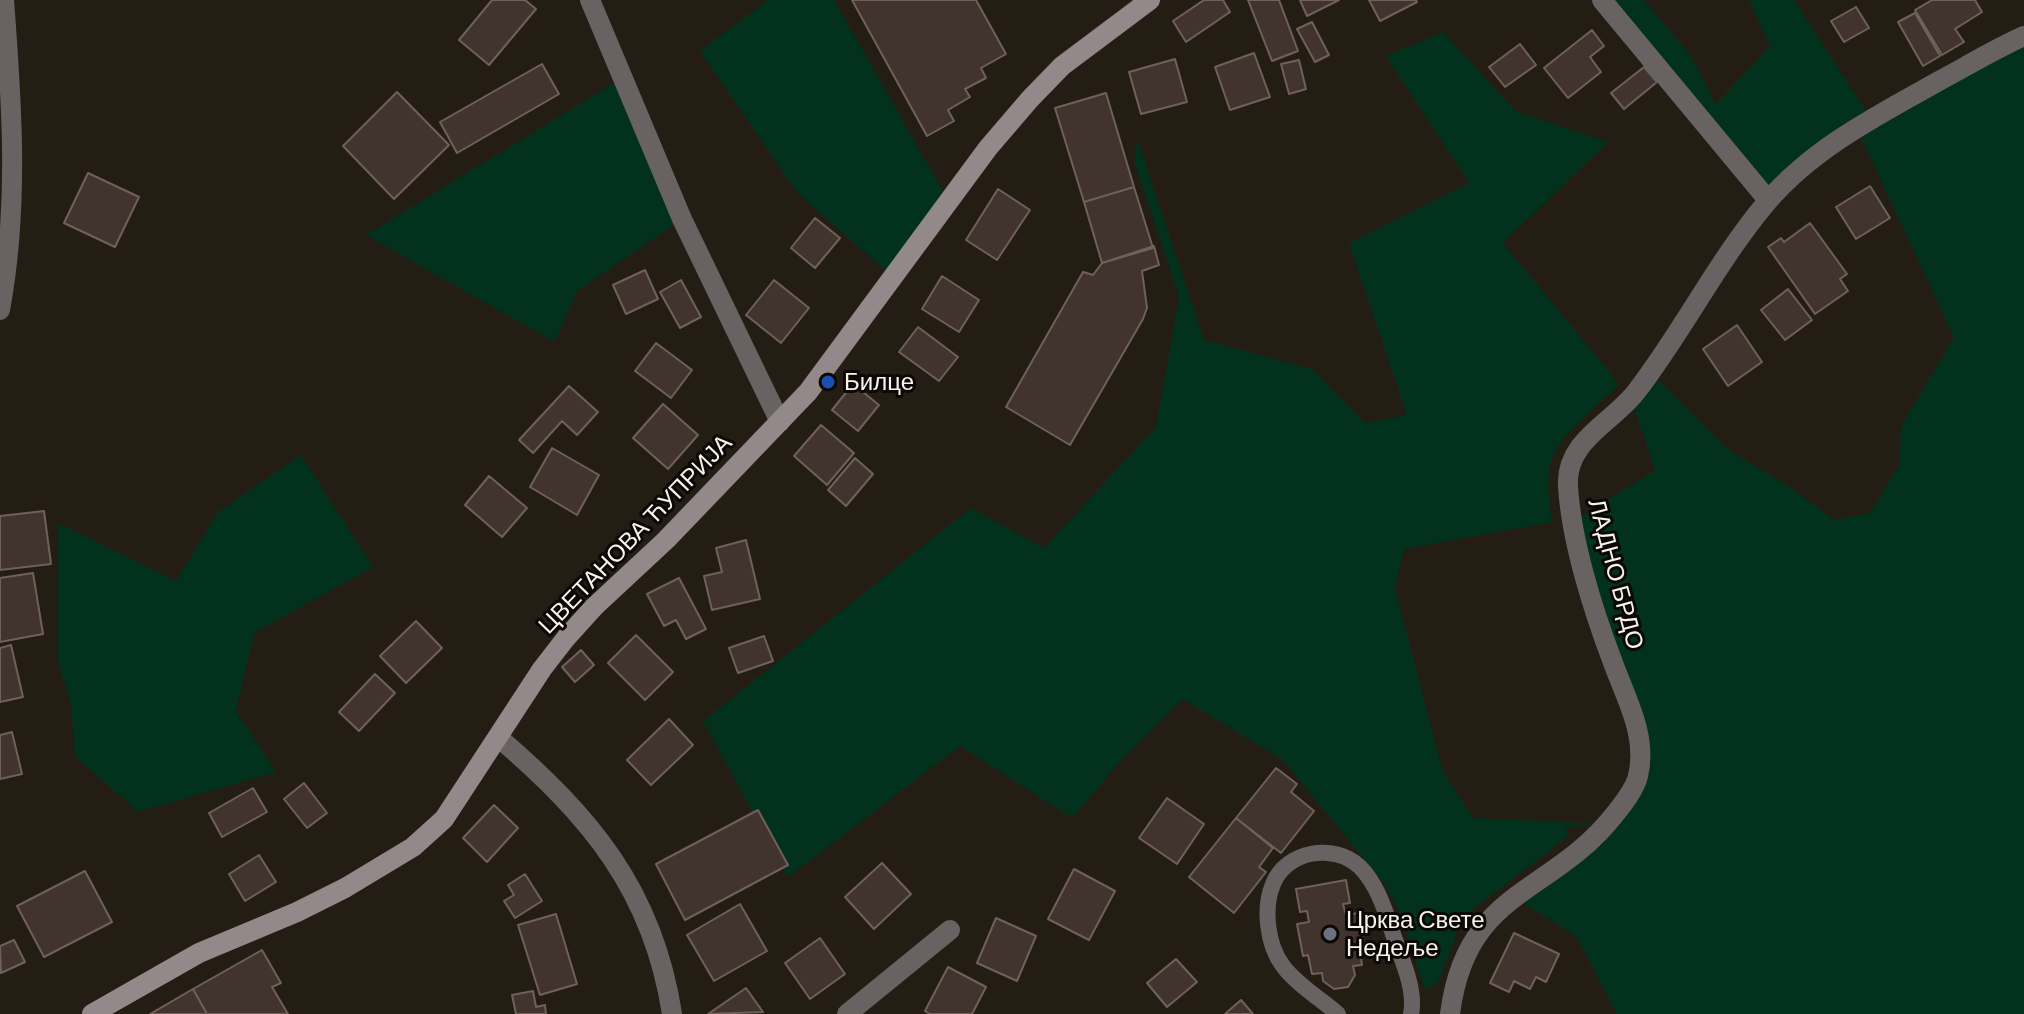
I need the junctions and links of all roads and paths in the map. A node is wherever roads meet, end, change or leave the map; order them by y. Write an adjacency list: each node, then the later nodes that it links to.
1 (4, 0): 7 (street)
2 (590, 0): 8 (street)
3 (1150, 0): 8 (street, ЦВЕТАНОВА ЋУПРИЈА)
4 (1602, 0): 6 (street)
5 (2024, 36): 6 (street, ЛАДНО БРДО)
6 (1768, 200): 16 (street, ЛАДНО БРДО)
7 (0, 310)
8 (780, 422): 9 (street, ЦВЕТАНОВА ЋУПРИЈА)
9 (498, 737): 11 (street, ЦВЕТАНОВА ЋУПРИЈА); 12 (street)
10 (950, 930): 13 (street)
11 (92, 1014)
12 (672, 1014)
13 (847, 1014)
14 (1338, 1014): 15 (lane)
15 (1411, 1014)
16 (1450, 1014)

